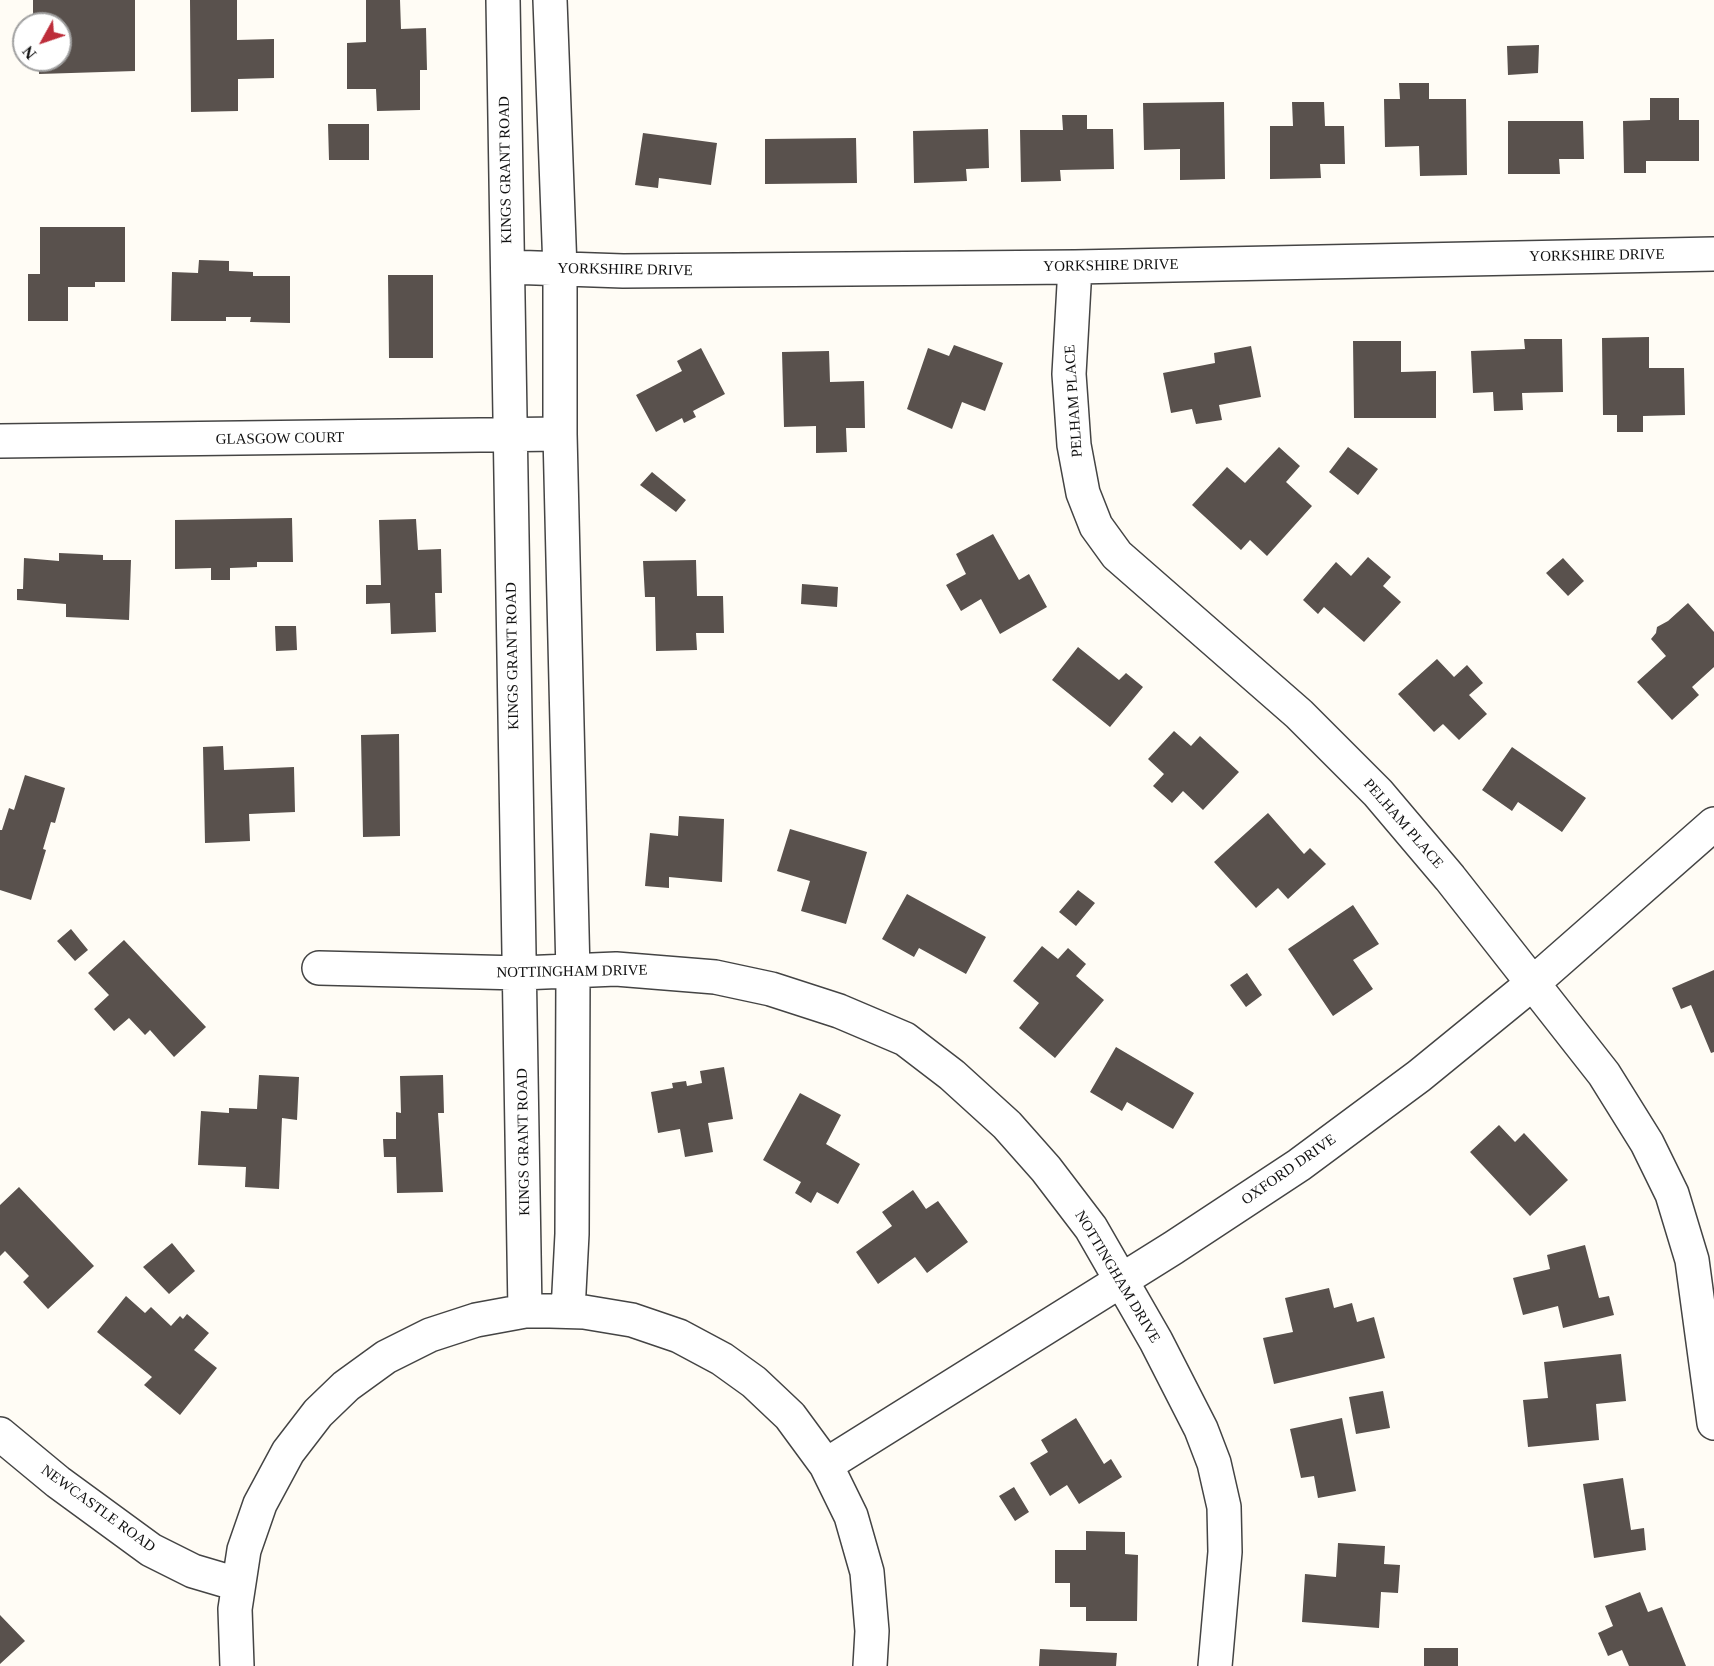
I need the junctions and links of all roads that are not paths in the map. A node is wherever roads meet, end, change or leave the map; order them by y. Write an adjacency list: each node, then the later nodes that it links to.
1 (503, 0): 4 (street, KINGS GRANT ROAD)
2 (550, 0): 6 (street)
3 (1714, 254): 5 (street, YORKSHIRE DRIVE)
4 (508, 267): 6 (street, YORKSHIRE DRIVE); 8 (street, KINGS GRANT ROAD)
5 (1075, 267): 6 (street, YORKSHIRE DRIVE); 14 (street, PELHAM PLACE)
6 (560, 269): 7 (street)
7 (560, 434): 8 (street, GLASGOW COURT); 13 (street)
8 (510, 436): 9 (street, GLASGOW COURT); 12 (street, KINGS GRANT ROAD)
9 (0, 441)
10 (1714, 824): 14 (street, OXFORD DRIVE)
11 (320, 968): 12 (street, NOTTINGHAM DRIVE)
12 (520, 973): 13 (street, NOTTINGHAM DRIVE); 16 (street, KINGS GRANT ROAD)
13 (573, 973): 15 (street, NOTTINGHAM DRIVE); 17 (street)
14 (1533, 983): 15 (street, OXFORD DRIVE); 18 (street, PELHAM PLACE)
15 (1122, 1279): 20 (street, OXFORD DRIVE); 24 (street, NOTTINGHAM DRIVE)
16 (525, 1311): 17 (street); 21 (street)
17 (568, 1311): 20 (street)
18 (1714, 1423)
19 (0, 1434): 21 (street, NEWCASTLE ROAD)
20 (826, 1465): 23 (street)
21 (237, 1584): 22 (street)
22 (237, 1666)
23 (870, 1666)
24 (1215, 1666)

